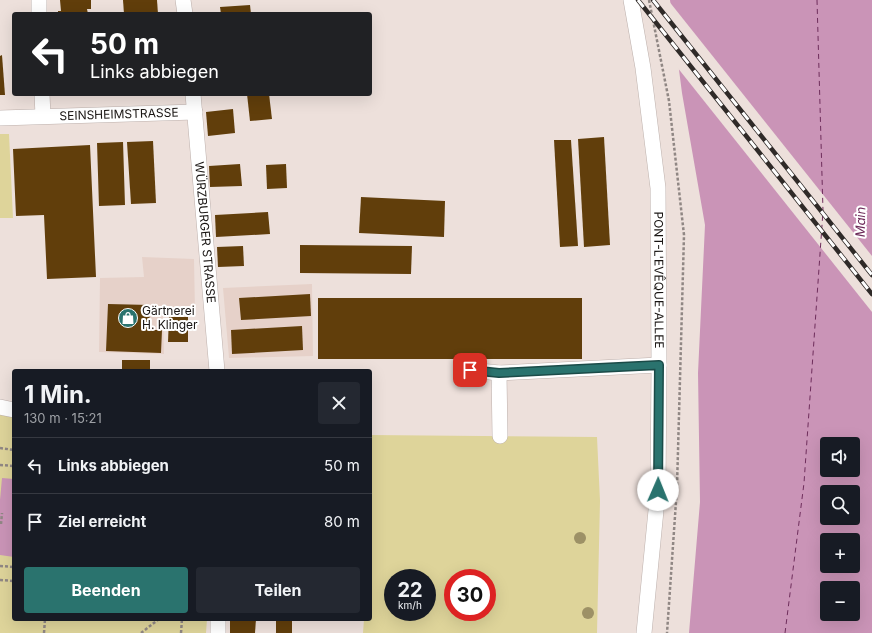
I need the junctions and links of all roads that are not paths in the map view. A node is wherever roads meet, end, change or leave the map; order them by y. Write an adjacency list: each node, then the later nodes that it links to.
1 (39, 0): 4 (street)
2 (183, 0): 5 (street)
3 (631, 0): 11 (street, PONT-L'EVÊQUE-ALLEE)
4 (39, 12)
5 (185, 12)
6 (42, 96): 9 (street, SEINSHEIMSTRASSE)
7 (194, 96): 8 (street, WÜRZBURGER STRASSE)
8 (195, 112): 9 (street, SEINSHEIMSTRASSE); 12 (street, WÜRZBURGER STRASSE)
9 (43, 116): 10 (street, SEINSHEIMSTRASSE)
10 (0, 118)
11 (659, 365): 14 (street); 20 (street, PONT-L'EVÊQUE-ALLEE)
12 (217, 369)
13 (470, 370): 14 (street)
14 (499, 373): 17 (street)
15 (0, 406): 16 (street)
16 (12, 409)
17 (500, 436)
18 (218, 621): 19 (street)
19 (218, 633)
20 (644, 633)

